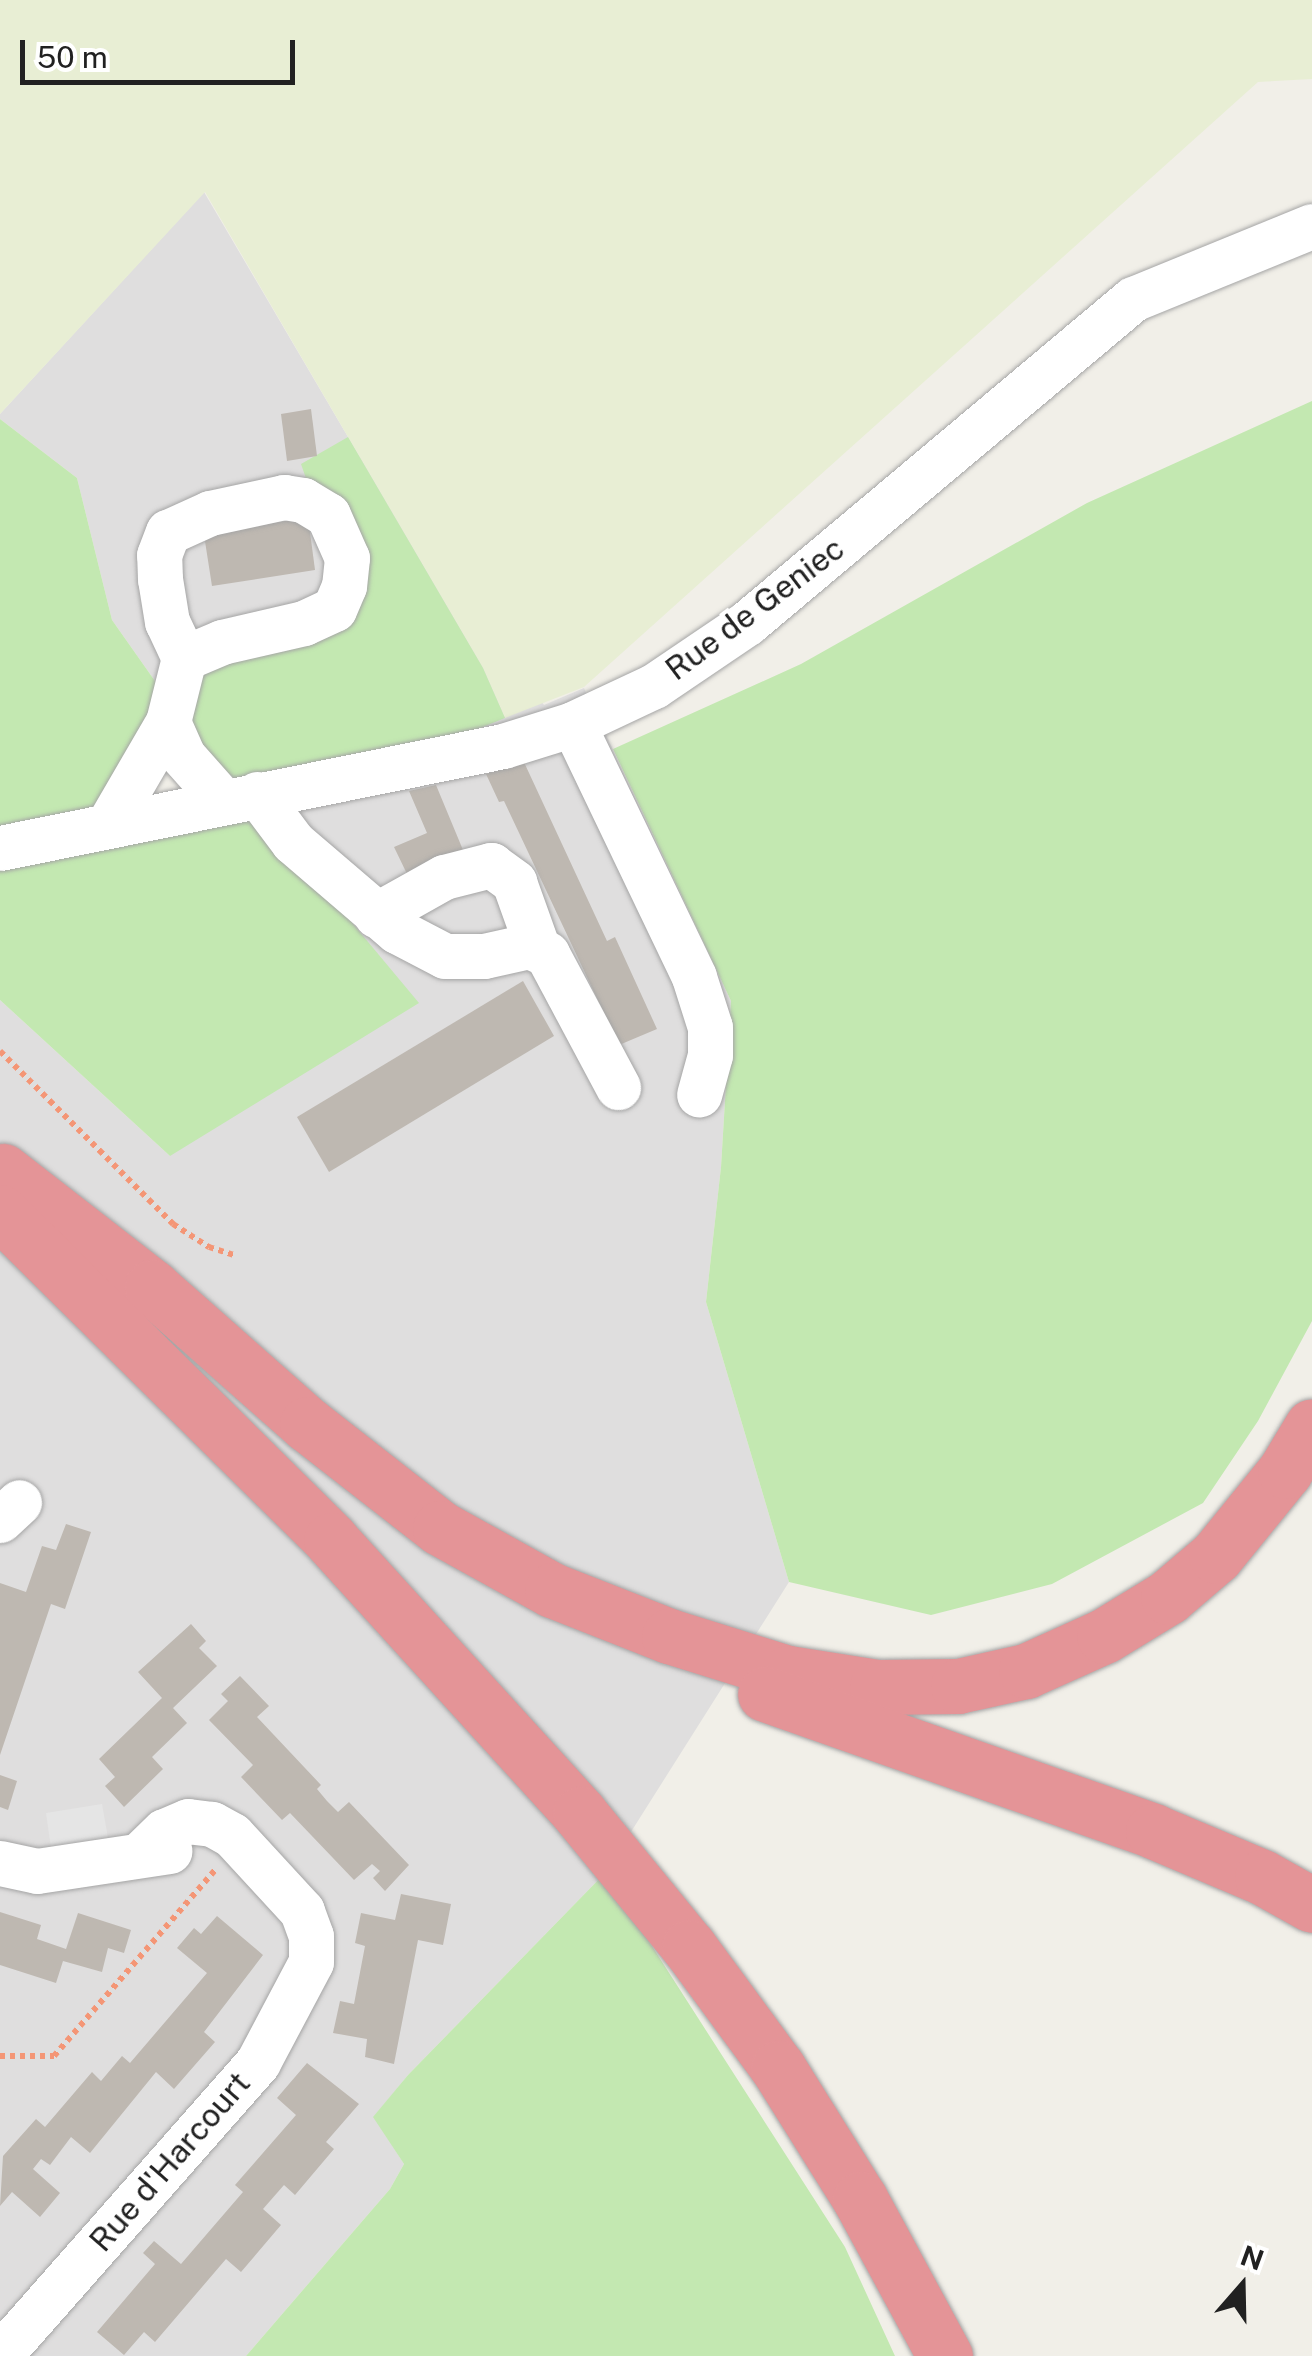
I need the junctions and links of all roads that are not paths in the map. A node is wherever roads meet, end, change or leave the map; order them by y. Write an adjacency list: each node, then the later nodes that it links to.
1 (1312, 226): 4 (street, Rue de Geniec)
2 (184, 658): 3 (street)
3 (168, 722): 5 (street); 6 (street)
4 (574, 724): 5 (street, Rue de Geniec); 11 (street)
5 (239, 797): 6 (street, Rue de Geniec); 8 (street)
6 (108, 825): 7 (street, Rue de Geniec)
7 (0, 848)
8 (376, 915): 9 (street); 9 (street)
9 (538, 949): 10 (street)
10 (618, 1086)
11 (699, 1095)
12 (1, 1184): 13 (highway); 16 (highway); 19 (highway)
13 (1312, 1426)
14 (142, 1852): 15 (street); 17 (street); 17 (street)
15 (0, 1863)
16 (1312, 1905)
17 (312, 1952): 18 (street, Rue d'Harcourt)
18 (0, 2355)
19 (945, 2356)

